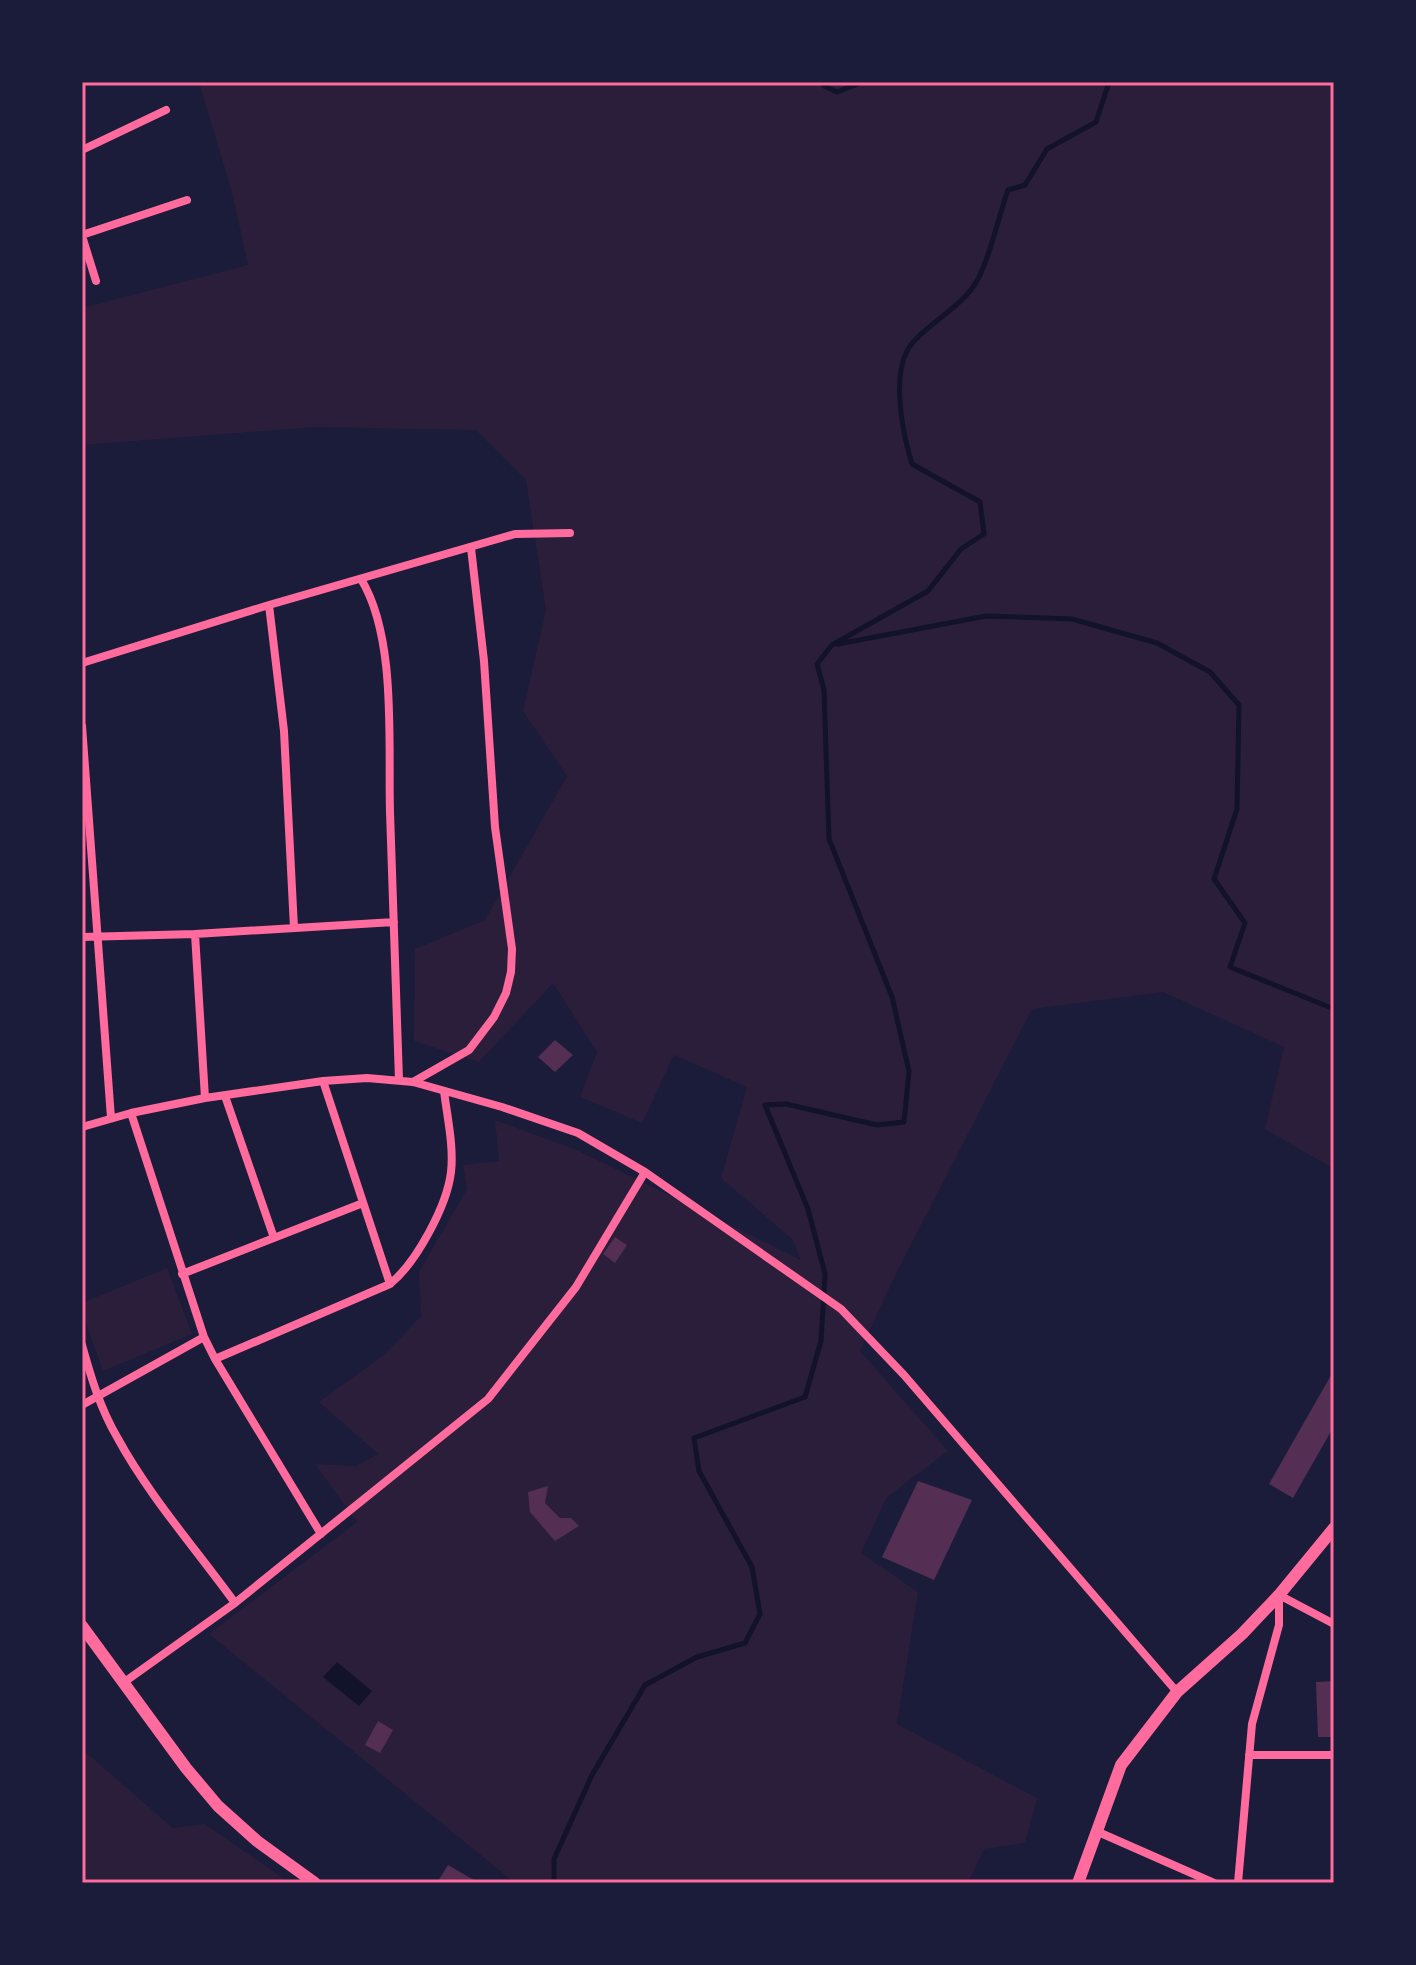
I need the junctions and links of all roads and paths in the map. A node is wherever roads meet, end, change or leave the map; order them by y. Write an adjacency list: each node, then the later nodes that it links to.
1 (166, 110): 2 (street)
2 (82, 150)
3 (187, 200): 4 (street)
4 (82, 236): 5 (street)
5 (96, 281)
6 (570, 533): 7 (street)
7 (471, 548): 8 (street); 19 (street)
8 (361, 579): 9 (street); 12 (street)
9 (269, 605): 10 (street); 13 (street)
10 (82, 663)
11 (82, 726): 15 (street)
12 (394, 922): 13 (street); 17 (street)
13 (294, 928): 14 (street)
14 (195, 934): 15 (street); 22 (street)
15 (99, 936): 16 (street); 24 (street)
16 (82, 937)
17 (399, 1080): 18 (street); 19 (street)
18 (323, 1081): 21 (street); 27 (street)
19 (413, 1082): 20 (street)
20 (444, 1091): 26 (street); 30 (street)
21 (225, 1096): 22 (street); 28 (street)
22 (205, 1098): 23 (street)
23 (131, 1113): 24 (street); 29 (street)
24 (111, 1118): 25 (street)
25 (82, 1127)
26 (645, 1172): 37 (street); 43 (street)
27 (363, 1203): 28 (street); 30 (street)
28 (274, 1238): 29 (street)
29 (182, 1274): 31 (street)
30 (390, 1284): 33 (street)
31 (204, 1337): 33 (street); 34 (street)
32 (82, 1345): 34 (street)
33 (215, 1359): 37 (street)
34 (97, 1395): 35 (street); 39 (street)
35 (82, 1405)
36 (1334, 1528): 38 (street)
37 (321, 1534): 39 (street)
38 (1279, 1595): 40 (street); 43 (street); 44 (street)
39 (235, 1603): 42 (street)
40 (1334, 1624)
41 (82, 1626): 42 (street)
42 (123, 1683): 47 (street)
43 (1177, 1692): 46 (street)
44 (1249, 1755): 45 (street); 50 (street)
45 (1334, 1755)
46 (1096, 1831): 48 (street); 49 (street)
47 (315, 1883)
48 (1078, 1883)
49 (1214, 1883)
50 (1238, 1883)

